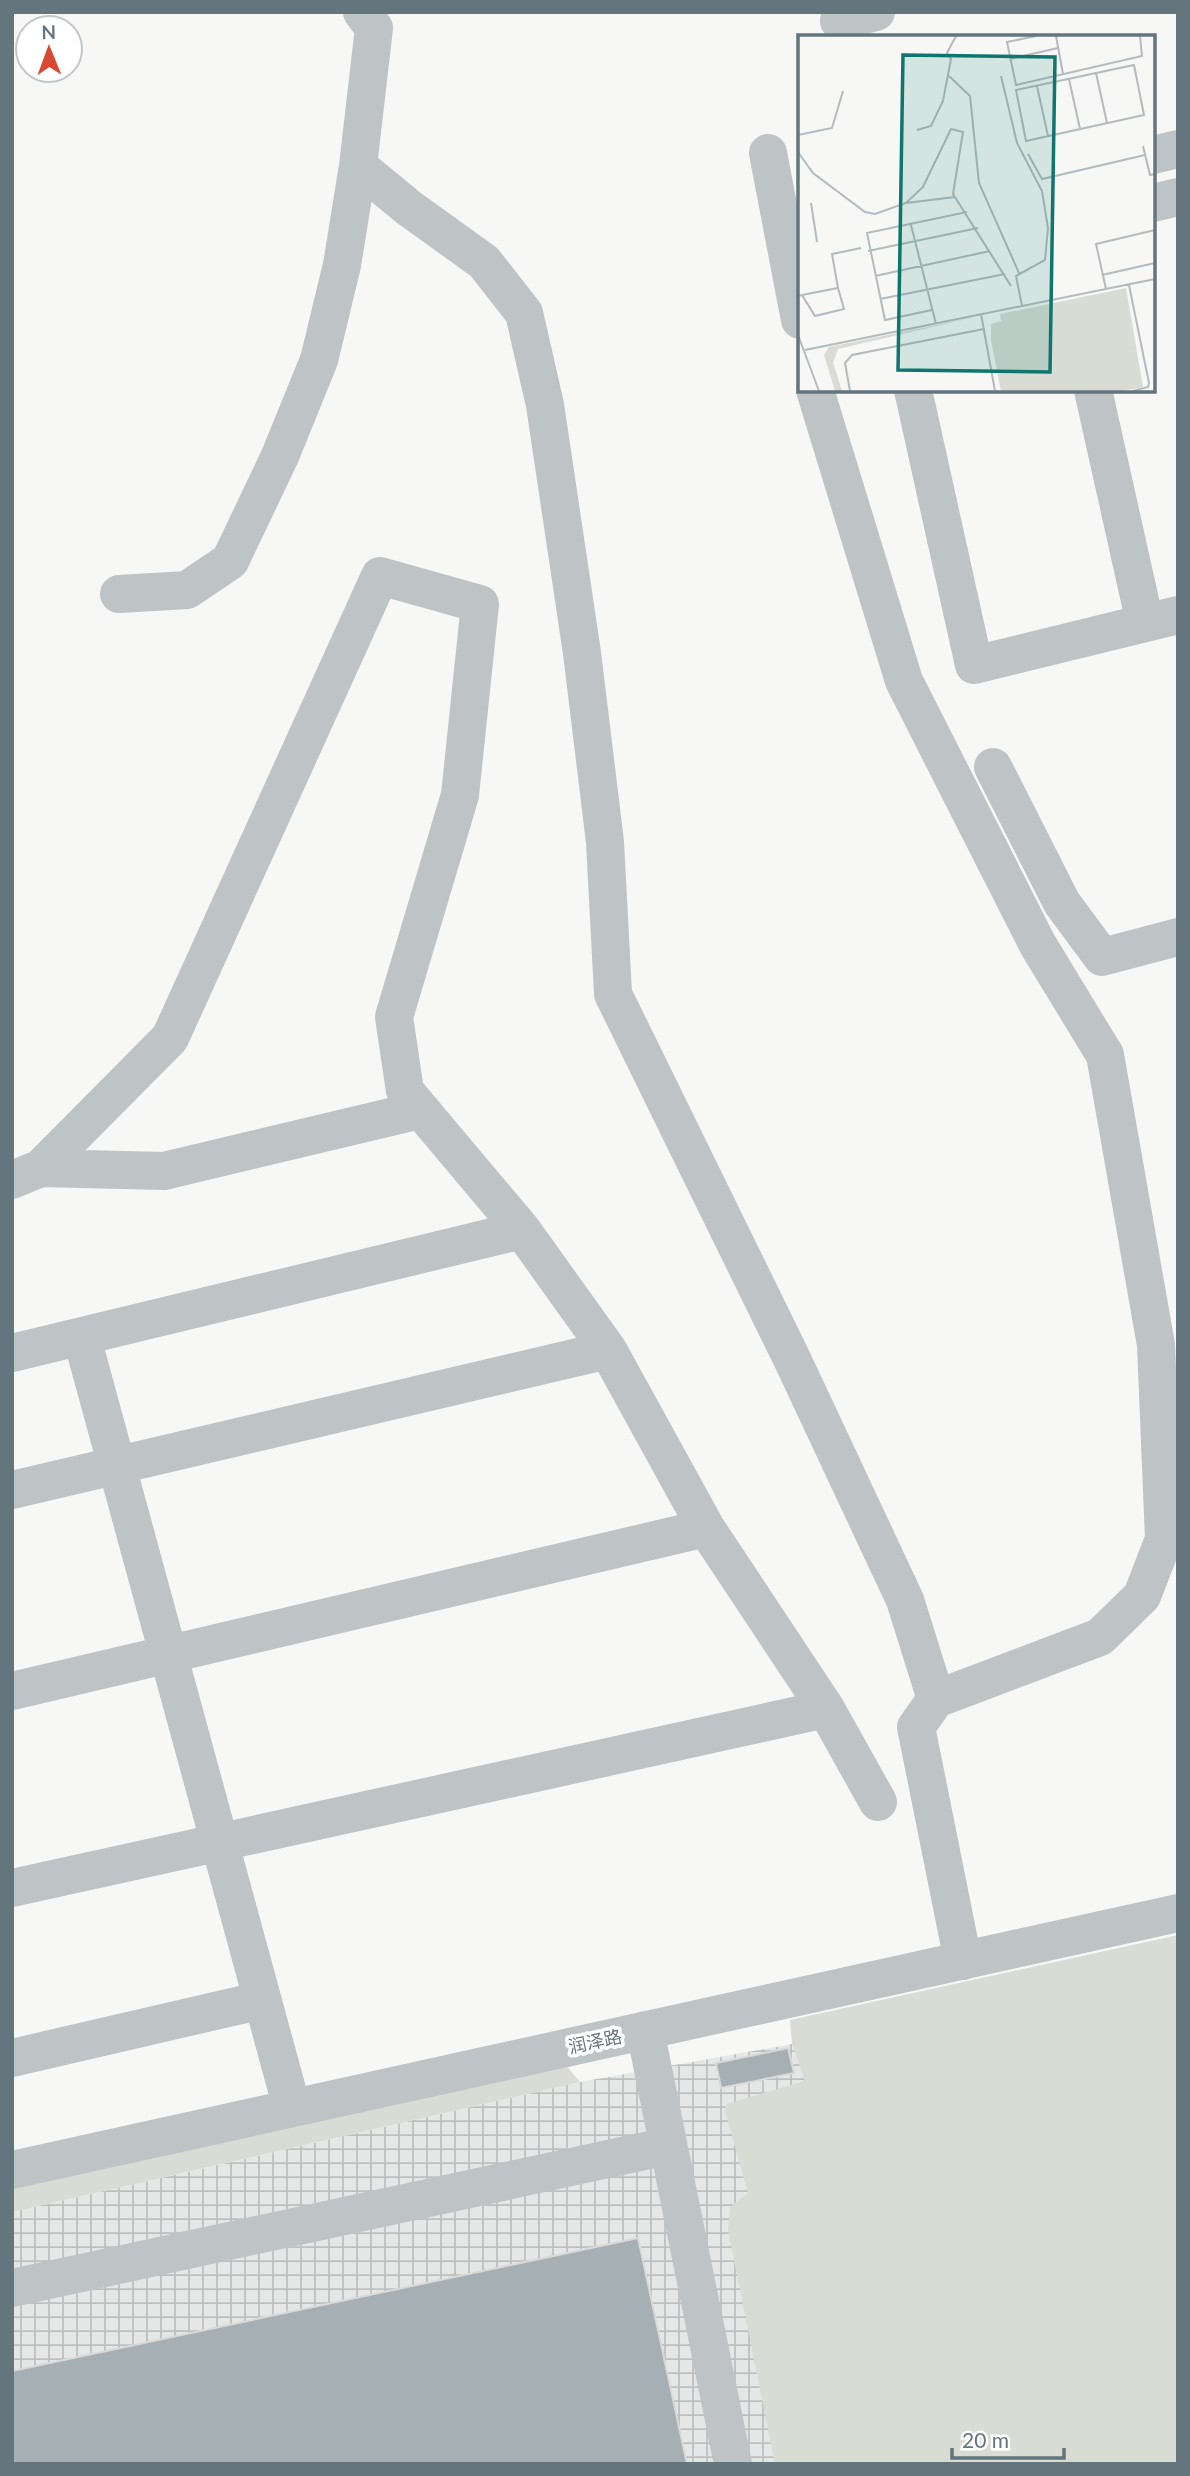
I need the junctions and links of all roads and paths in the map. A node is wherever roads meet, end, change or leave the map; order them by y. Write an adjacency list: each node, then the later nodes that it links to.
1 (362, 12): 7 (street)
2 (876, 12): 3 (street)
3 (840, 23)
4 (1178, 149): 6 (street)
5 (768, 153): 10 (street)
6 (1155, 155)
7 (358, 166): 14 (street); 29 (street)
8 (1178, 197): 9 (street)
9 (1155, 203)
10 (798, 310)
11 (816, 392): 29 (street)
12 (914, 392): 15 (street)
13 (1094, 392): 15 (street)
14 (119, 594)
15 (1161, 619)
16 (993, 767): 17 (street)
17 (1178, 937)
18 (420, 1110): 19 (street); 19 (street); 20 (street)
19 (27, 1174)
20 (522, 1230): 21 (street); 22 (street)
21 (82, 1338): 23 (street); 24 (street)
22 (608, 1350): 24 (street); 26 (street)
23 (12, 1353)
24 (117, 1466): 25 (street); 27 (street)
25 (12, 1490)
26 (706, 1528): 27 (street); 30 (street)
27 (168, 1654): 28 (street); 32 (street)
28 (12, 1692)
29 (936, 1699): 35 (street)
30 (826, 1709): 31 (street); 32 (street)
31 (878, 1802)
32 (219, 1842): 33 (street); 36 (street)
33 (12, 1888)
34 (1178, 1913): 35 (street, 润泽路)
35 (963, 1961): 37 (street, 润泽路)
36 (262, 2000): 38 (street); 39 (street)
37 (645, 2030): 39 (street, 润泽路); 40 (street)
38 (12, 2058)
39 (292, 2108): 41 (street, 润泽路)
40 (668, 2146): 42 (street); 43 (street)
41 (12, 2170)
42 (12, 2288)
43 (733, 2464)

